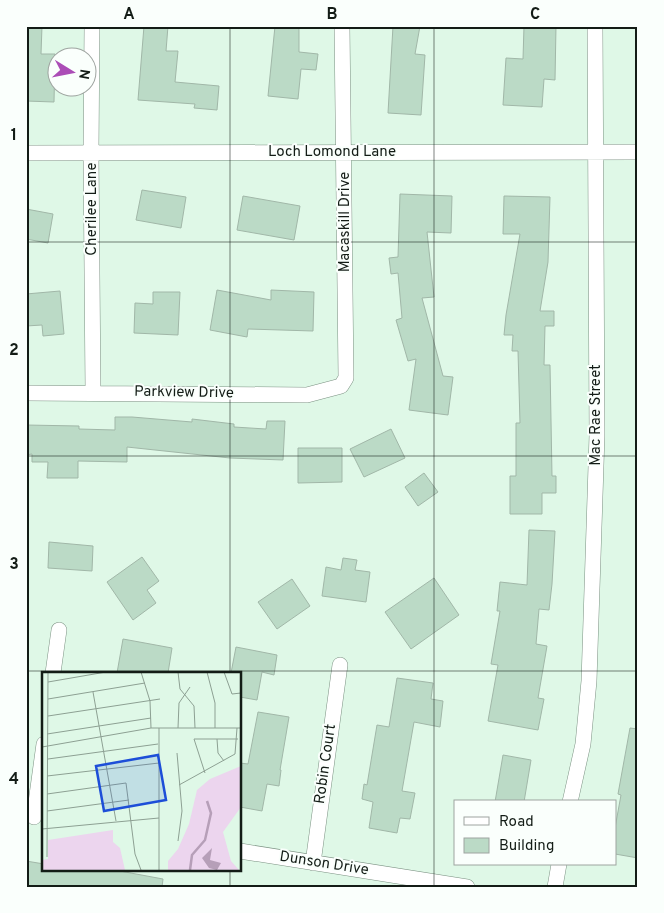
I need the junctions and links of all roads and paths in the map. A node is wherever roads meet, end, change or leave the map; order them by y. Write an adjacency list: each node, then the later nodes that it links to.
1 (92, 26): 8 (street, Cherilee Lane)
2 (342, 26): 4 (street, Macaskill Drive)
3 (595, 26): 5 (street, Mac Rae Street)
4 (344, 152): 5 (street, Loch Lomond Lane); 8 (street, Loch Lomond Lane); 9 (street, Macaskill Drive)
5 (596, 152): 6 (street, Loch Lomond Lane); 16 (street, Mac Rae Street)
6 (638, 152)
7 (26, 153): 8 (street, Loch Lomond Lane)
8 (92, 153): 10 (street, Cherilee Lane)
9 (341, 386): 10 (street, Parkview Drive)
10 (93, 392): 11 (street, Parkview Drive)
11 (26, 393)
12 (59, 630): 14 (street)
13 (340, 665): 19 (street, Robin Court)
14 (53, 672)
15 (42, 760): 17 (street)
16 (570, 800)
17 (35, 817)
18 (241, 851): 19 (street, Dunson Drive)
19 (313, 863): 21 (street, Dunson Drive)
20 (559, 866): 22 (street)
21 (467, 887)
22 (555, 887)

